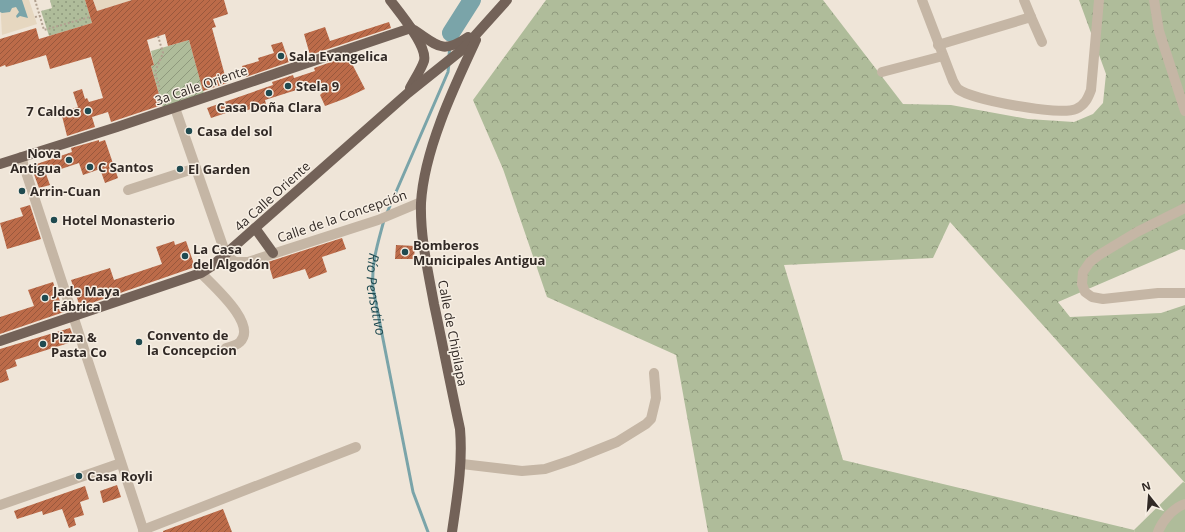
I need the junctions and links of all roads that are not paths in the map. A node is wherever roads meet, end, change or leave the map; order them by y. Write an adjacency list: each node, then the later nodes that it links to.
1 (390, 0): 8 (main road)
2 (506, 0): 9 (main road)
3 (922, 0): 11 (street)
4 (1024, 0): 7 (street)
5 (1099, 0): 12 (street)
6 (1154, 0): 16 (street)
7 (1031, 17): 10 (street); 11 (street)
8 (411, 28): 9 (main road); 14 (main road); 15 (main road, 3a Calle Oriente)
9 (482, 29): 14 (main road, 4a Calle Oriente); 21 (main road, Calle de Chipilapa)
10 (1042, 42)
11 (938, 45): 12 (street)
12 (943, 56): 13 (street)
13 (882, 72)
14 (408, 93): 23 (main road, 4a Calle Oriente)
15 (175, 108): 17 (main road, 3a Calle Oriente); 19 (street)
16 (1185, 111)
17 (21, 157): 18 (main road, 3a Calle Oriente); 28 (street)
18 (0, 164)
19 (196, 168): 20 (street); 25 (street)
20 (128, 190)
21 (421, 202): 24 (street, Calle de la Concepción); 34 (main road, Calle de Chipilapa)
22 (1185, 208): 27 (street)
23 (255, 228): 24 (main road); 25 (main road, 4a Calle Oriente)
24 (273, 254): 25 (street, Calle de la Concepción)
25 (226, 255): 26 (main road, 4a Calle Oriente)
26 (201, 273): 28 (main road, 4a Calle Oriente); 30 (street)
27 (1185, 293)
28 (73, 317): 29 (main road, 4a Calle Oriente); 33 (street)
29 (0, 340)
30 (226, 348)
31 (654, 373): 34 (street)
32 (356, 447): 37 (street)
33 (121, 463): 36 (street); 37 (street)
34 (462, 464): 38 (main road, Calle de Chipilapa)
35 (1185, 504): 39 (street)
36 (0, 505)
37 (144, 531)
38 (452, 532)
39 (1158, 532)

